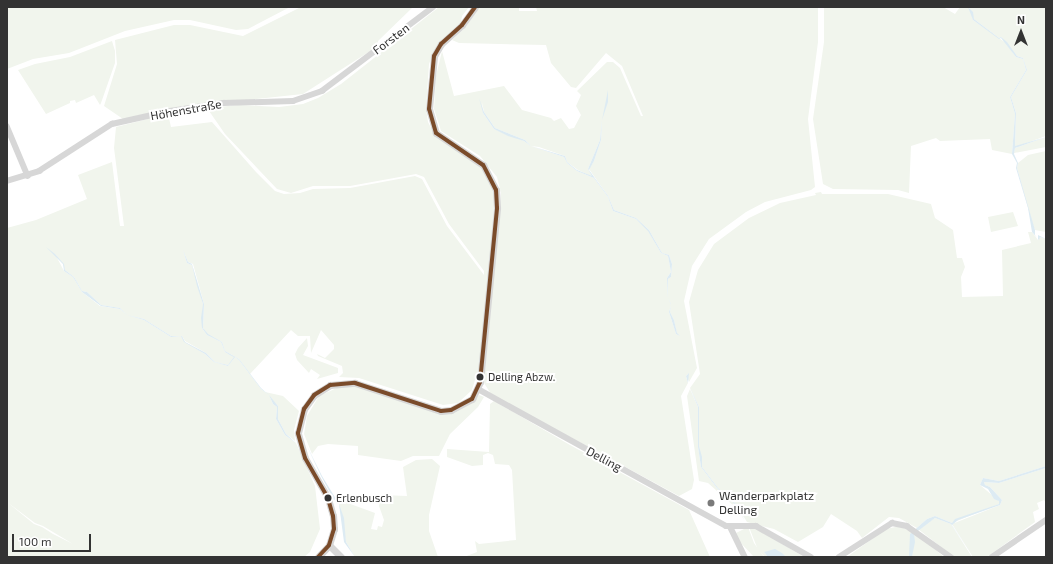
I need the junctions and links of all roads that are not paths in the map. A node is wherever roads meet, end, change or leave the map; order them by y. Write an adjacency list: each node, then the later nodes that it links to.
1 (433, 7): 3 (street, Forsten)
2 (475, 7): 7 (street)
3 (368, 57): 5 (street, Höhenstraße)
4 (7, 126): 5 (street)
5 (28, 176): 6 (street, Höhenstraße)
6 (7, 182)
7 (478, 389): 9 (street, Delling); 10 (street)
8 (1046, 520): 17 (street)
9 (731, 528): 13 (street); 14 (street)
10 (329, 545): 11 (street); 12 (street)
11 (318, 557)
12 (340, 557)
13 (745, 557)
14 (812, 557)
15 (839, 557): 16 (street)
16 (951, 557)
17 (992, 557)

